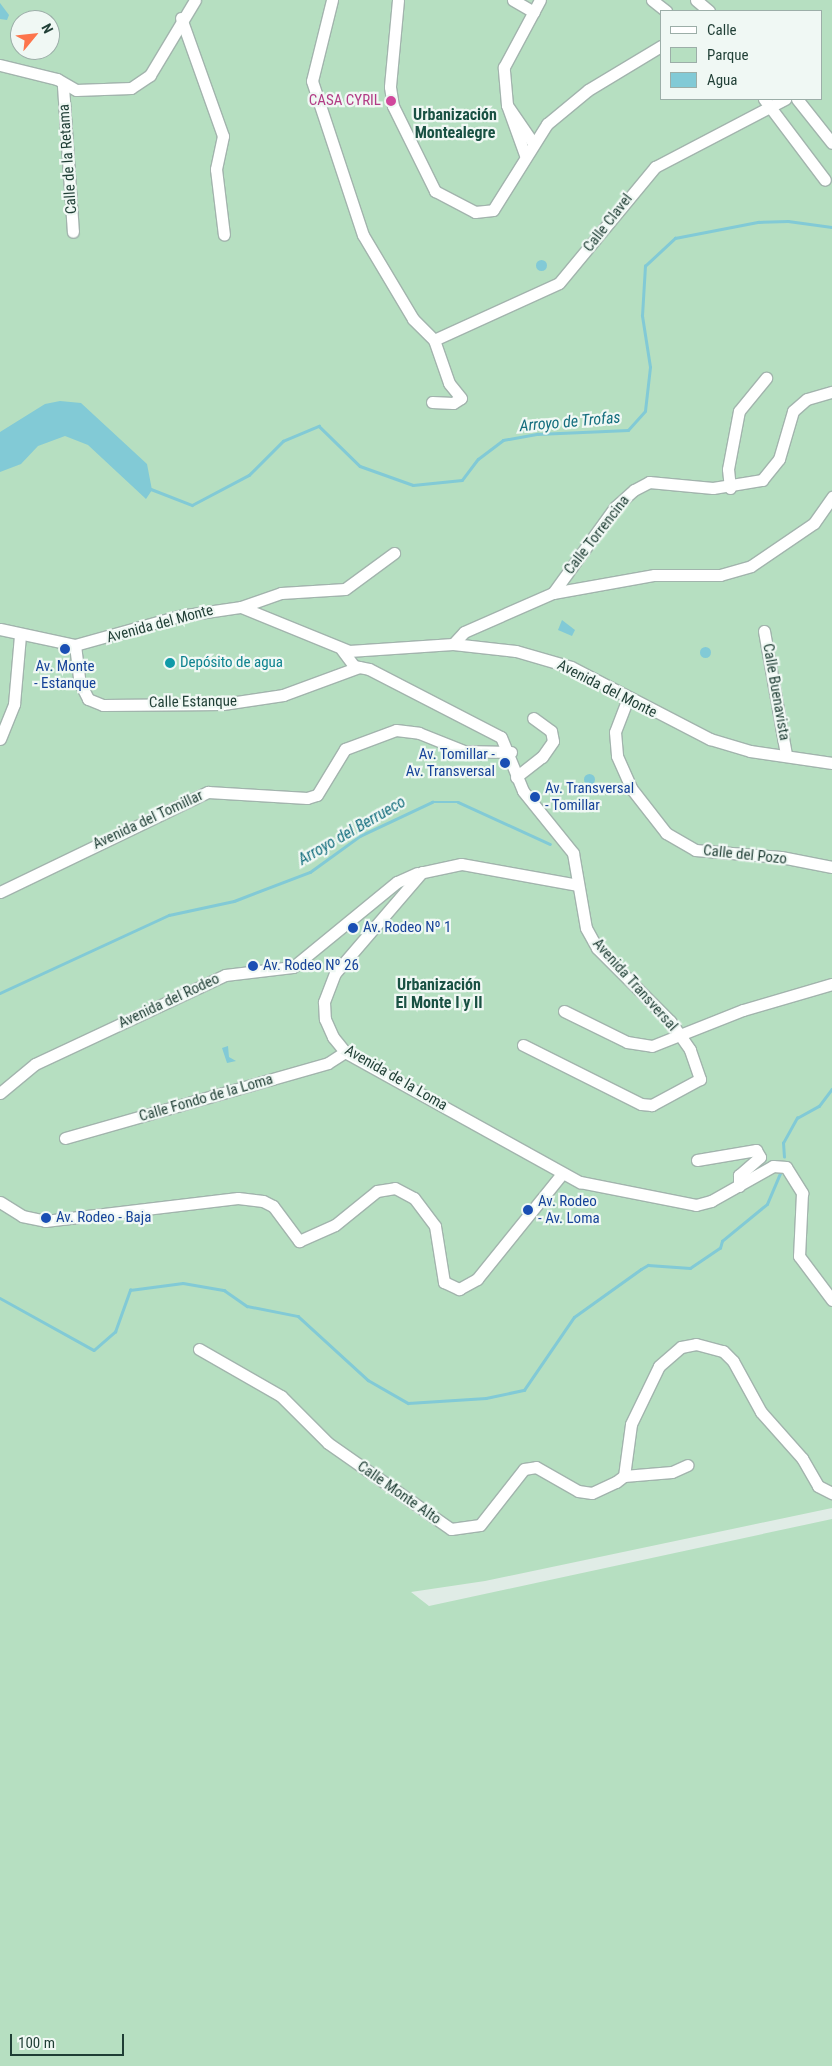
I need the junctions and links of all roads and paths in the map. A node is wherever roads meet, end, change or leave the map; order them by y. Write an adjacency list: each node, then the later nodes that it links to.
1 (195, 0): 11 (street)
2 (332, 0): 25 (street)
3 (398, 0): 21 (street)
4 (514, 0): 10 (street)
5 (540, 0): 10 (street)
6 (652, 0): 8 (street)
7 (696, 0): 9 (street)
8 (665, 10)
9 (708, 10)
10 (534, 12): 17 (street)
11 (181, 18): 14 (street); 24 (street)
12 (660, 47): 19 (street)
13 (0, 65): 14 (street)
14 (63, 86): 23 (street, Calle de la Retama)
15 (798, 100): 18 (street)
16 (780, 102): 18 (street); 22 (street); 25 (street, Calle Clavel)
17 (507, 105): 19 (street); 21 (street)
18 (813, 119): 20 (street)
19 (533, 143): 21 (street)
20 (832, 143)
21 (526, 155)
22 (825, 180)
23 (73, 232)
24 (224, 234)
25 (434, 340): 28 (street)
26 (766, 378): 29 (street)
27 (832, 392): 29 (street, Calle Torrencina)
28 (432, 402)
29 (730, 488): 32 (street, Calle Torrencina)
30 (832, 497): 32 (street)
31 (394, 554): 33 (street)
32 (553, 593): 39 (street)
33 (259, 598): 34 (street); 35 (street)
34 (242, 607): 35 (street, Avenida del Monte); 40 (street, Avenida del Monte)
35 (258, 611): 41 (street, Avenida del Monte)
36 (0, 629): 38 (street, Avenida del Monte)
37 (764, 631): 46 (street, Calle Buenavista)
38 (20, 635): 40 (street, Avenida del Monte); 44 (street)
39 (453, 644): 41 (street, Avenida del Monte); 42 (street, Avenida del Monte)
40 (75, 645): 41 (street, Calle Estanque)
41 (358, 662): 45 (street)
42 (628, 698): 46 (street, Avenida del Monte); 49 (street, Calle del Pozo)
43 (533, 718): 48 (street)
44 (0, 739)
45 (511, 752): 48 (street, Avenida Transversal); 54 (street, Avenida del Tomillar)
46 (786, 754): 47 (street, Avenida del Monte)
47 (832, 763)
48 (516, 777): 51 (street, Avenida Transversal)
49 (832, 867)
50 (422, 872): 51 (street); 52 (street, Avenida del Rodeo); 53 (street, Avenida de la Loma)
51 (578, 885): 57 (street, Avenida Transversal)
52 (388, 889): 53 (street); 60 (street, Avenida del Rodeo)
53 (404, 891): 59 (street, Avenida de la Loma)
54 (0, 892)
55 (832, 984): 57 (street)
56 (564, 1010): 57 (street)
57 (680, 1036): 58 (street, Avenida Transversal)
58 (523, 1045)
59 (345, 1052): 61 (street, Calle Fondo de la Loma); 63 (street, Avenida de la Loma)
60 (0, 1093)
61 (65, 1138)
62 (697, 1160): 64 (street)
63 (561, 1175): 64 (street, Avenida de la Loma); 65 (street)
64 (739, 1186): 66 (street, Avenida de la Loma)
65 (0, 1202)
66 (832, 1300)
67 (200, 1349): 69 (street, Calle Monte Alto)
68 (688, 1465): 69 (street)
69 (624, 1476): 70 (street)
70 (832, 1493)

